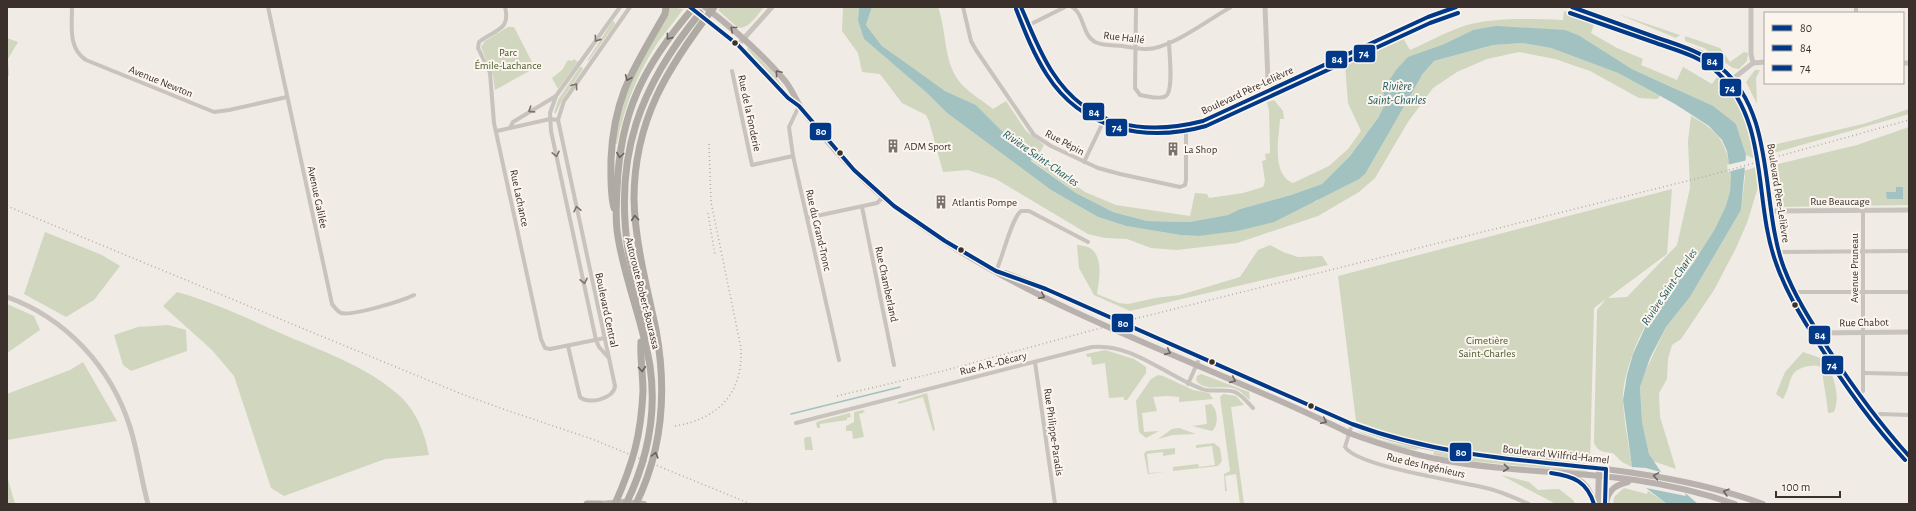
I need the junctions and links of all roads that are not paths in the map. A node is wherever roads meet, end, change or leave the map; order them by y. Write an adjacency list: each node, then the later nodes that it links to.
1 (72, 7): 38 (street, Avenue Newton)
2 (268, 7): 38 (street, Avenue Galilée)
3 (505, 7): 45 (street, Rue Lachance)
4 (620, 7): 23 (street, Boulevard Central)
5 (630, 7): 24 (street, Boulevard Central)
6 (666, 7): 53 (highway, one-way to 53)
7 (690, 7): 22 (main road, Boulevard Wilfrid-Hamel)
8 (694, 7): 53 (highway, Autoroute Robert-Bourassa, one-way to 53)
9 (705, 7): 26 (main road, Boulevard Wilfrid-Hamel, one-way to 9)
10 (714, 7): 68 (highway, Autoroute Robert-Bourassa, one-way to 10)
11 (772, 7): 26 (street)
12 (964, 7): 47 (street, Rue Pépin)
13 (1021, 7): 25 (main road, Boulevard Père-Lelièvre)
14 (1065, 7): 25 (street)
15 (1072, 7): 29 (street, Rue Hallé)
16 (1136, 7): 29 (street)
17 (1230, 7): 27 (street, Rue Hallé)
18 (1265, 7): 36 (street)
19 (1456, 7): 36 (main road, Boulevard Père-Lelièvre)
20 (1572, 7): 35 (main road, Boulevard Père-Lelièvre)
21 (1751, 7): 32 (street)
22 (698, 16): 28 (main road, Boulevard Wilfrid-Hamel); 55 (highway)
23 (612, 17): 24 (street); 30 (street, Boulevard Central, one-way to 30)
24 (620, 22): 33 (street, Boulevard Central)
25 (1029, 25): 40 (main road, Boulevard Père-Lelièvre)
26 (745, 38): 28 (street); 39 (main road, Boulevard Wilfrid-Hamel, one-way to 26)
27 (1169, 42): 29 (street, Rue Hallé); 29 (street)
28 (738, 45): 39 (main road, Boulevard Wilfrid-Hamel)
29 (1136, 47)
30 (581, 62): 33 (street); 37 (street, Boulevard Central)
31 (1764, 62): 32 (street)
32 (1753, 63): 35 (street)
33 (588, 66): 42 (street, Boulevard Central, one-way to 33)
34 (732, 72): 46 (street, Rue de la Fonderie)
35 (1734, 78): 52 (main road, Boulevard Père-Lelièvre)
36 (1271, 90): 43 (main road, Boulevard Père-Lelièvre)
37 (556, 96): 41 (street, Boulevard Central); 44 (street, one-way to 44)
38 (287, 97): 66 (street, Avenue Galilée)
39 (799, 106): 46 (street, Rue du Grand-Tronc); 48 (main road, Boulevard Wilfrid-Hamel)
40 (1104, 118): 43 (main road, Boulevard Père-Lelièvre); 47 (street)
41 (550, 119): 42 (street); 44 (street); 57 (street, Boulevard Central, one-way to 57)
42 (558, 120): 56 (street, Boulevard Central, one-way to 42)
43 (1186, 127): 47 (street, Rue Pépin)
44 (510, 128): 45 (street)
45 (497, 131): 75 (street, Rue Lachance)
46 (792, 156): 54 (street, Rue du Grand-Tronc)
47 (1084, 162)
48 (883, 196): 49 (street); 62 (main road, Boulevard Wilfrid-Hamel)
49 (862, 207): 54 (street); 81 (street, Rue Chamberland)
50 (1863, 210): 51 (street, Rue Beaucage); 52 (street, Rue Beaucage); 59 (street, Avenue Pruneau)
51 (1909, 210)
52 (1770, 211): 61 (main road, Boulevard Père-Lelièvre)
53 (616, 212): 69 (highway, Autoroute Robert-Bourassa)
54 (808, 218): 79 (street, Rue du Grand-Tronc)
55 (626, 222): 68 (highway); 78 (highway)
56 (581, 229): 57 (street); 73 (street, Boulevard Central)
57 (573, 231): 74 (street, Boulevard Central, one-way to 74)
58 (1088, 242): 62 (street)
59 (1863, 251): 60 (street); 61 (street); 64 (street, Avenue Pruneau)
60 (1909, 251)
61 (1779, 252): 63 (main road, Boulevard Père-Lelièvre)
62 (996, 271): 77 (main road, Boulevard Wilfrid-Hamel); 82 (main road, Boulevard Wilfrid-Hamel, one-way to 82)
63 (1794, 292): 64 (street); 72 (main road, Boulevard Père-Lelièvre)
64 (1864, 292): 65 (street); 70 (street, Avenue Pruneau)
65 (1909, 292)
66 (414, 295)
67 (7, 297): 100 (street)
68 (655, 325): 98 (highway, Autoroute Robert-Bourassa, one-way to 68)
69 (642, 330): 78 (highway, Autoroute Robert-Bourassa); 103 (highway, one-way to 103)
70 (1863, 332): 71 (street, Rue Chabot); 72 (street, Rue Chabot); 83 (street, Avenue Pruneau)
71 (1909, 332)
72 (1818, 333): 86 (main road, Boulevard Père-Lelièvre)
73 (605, 338): 74 (street, Rue Lachance); 76 (street, Boulevard Central)
74 (596, 340): 75 (street, Rue Lachance); 76 (street, Boulevard Central)
75 (568, 346): 76 (street)
76 (608, 357)
77 (1200, 357): 82 (street); 91 (main road, Boulevard Wilfrid-Hamel)
78 (649, 360): 104 (highway, Autoroute Robert-Bourassa)
79 (839, 360)
80 (1035, 362): 85 (street, Rue A.R.-Décary); 90 (street, Rue A.R.-Décary); 107 (street, Rue Philippe-Paradis)
81 (894, 365)
82 (1197, 365): 85 (street); 92 (main road, Boulevard Wilfrid-Hamel, one-way to 92)
83 (1864, 374): 84 (street); 86 (street, Avenue Pruneau)
84 (1909, 374)
85 (1188, 384): 87 (street, Rue A.R.-Décary)
86 (1858, 394): 89 (main road, Boulevard Père-Lelièvre)
87 (1253, 408)
88 (1909, 414): 89 (street)
89 (1874, 416): 93 (main road, Boulevard Père-Lelièvre)
90 (796, 423)
91 (1352, 424): 92 (street, Rue des Ingénieurs); 94 (main road, Boulevard Wilfrid-Hamel)
92 (1349, 433): 96 (main road, Boulevard Wilfrid-Hamel, one-way to 96); 108 (street, Rue des Ingénieurs)
93 (1909, 456)
94 (1599, 468): 95 (main road, Boulevard Wilfrid-Hamel); 97 (main road)
95 (1606, 469): 97 (main road); 113 (main road, Boulevard Wilfrid-Hamel, one-way to 95)
96 (1555, 473): 97 (main road, Boulevard Wilfrid-Hamel); 109 (main road)
97 (1602, 477): 99 (main road, Boulevard Wilfrid-Hamel); 110 (main road); 111 (main road)
98 (647, 480): 105 (highway, Autoroute Robert-Bourassa); 106 (highway)
99 (1635, 480): 111 (main road); 112 (main road, Boulevard Wilfrid-Hamel)
100 (148, 504)
101 (587, 504): 102 (highway)
102 (600, 504): 106 (main road)
103 (616, 504)
104 (626, 504)
105 (636, 504)
106 (642, 504)
107 (1054, 504)
108 (1529, 504)
109 (1594, 504)
110 (1598, 504)
111 (1605, 504)
112 (1735, 504)
113 (1763, 504)

